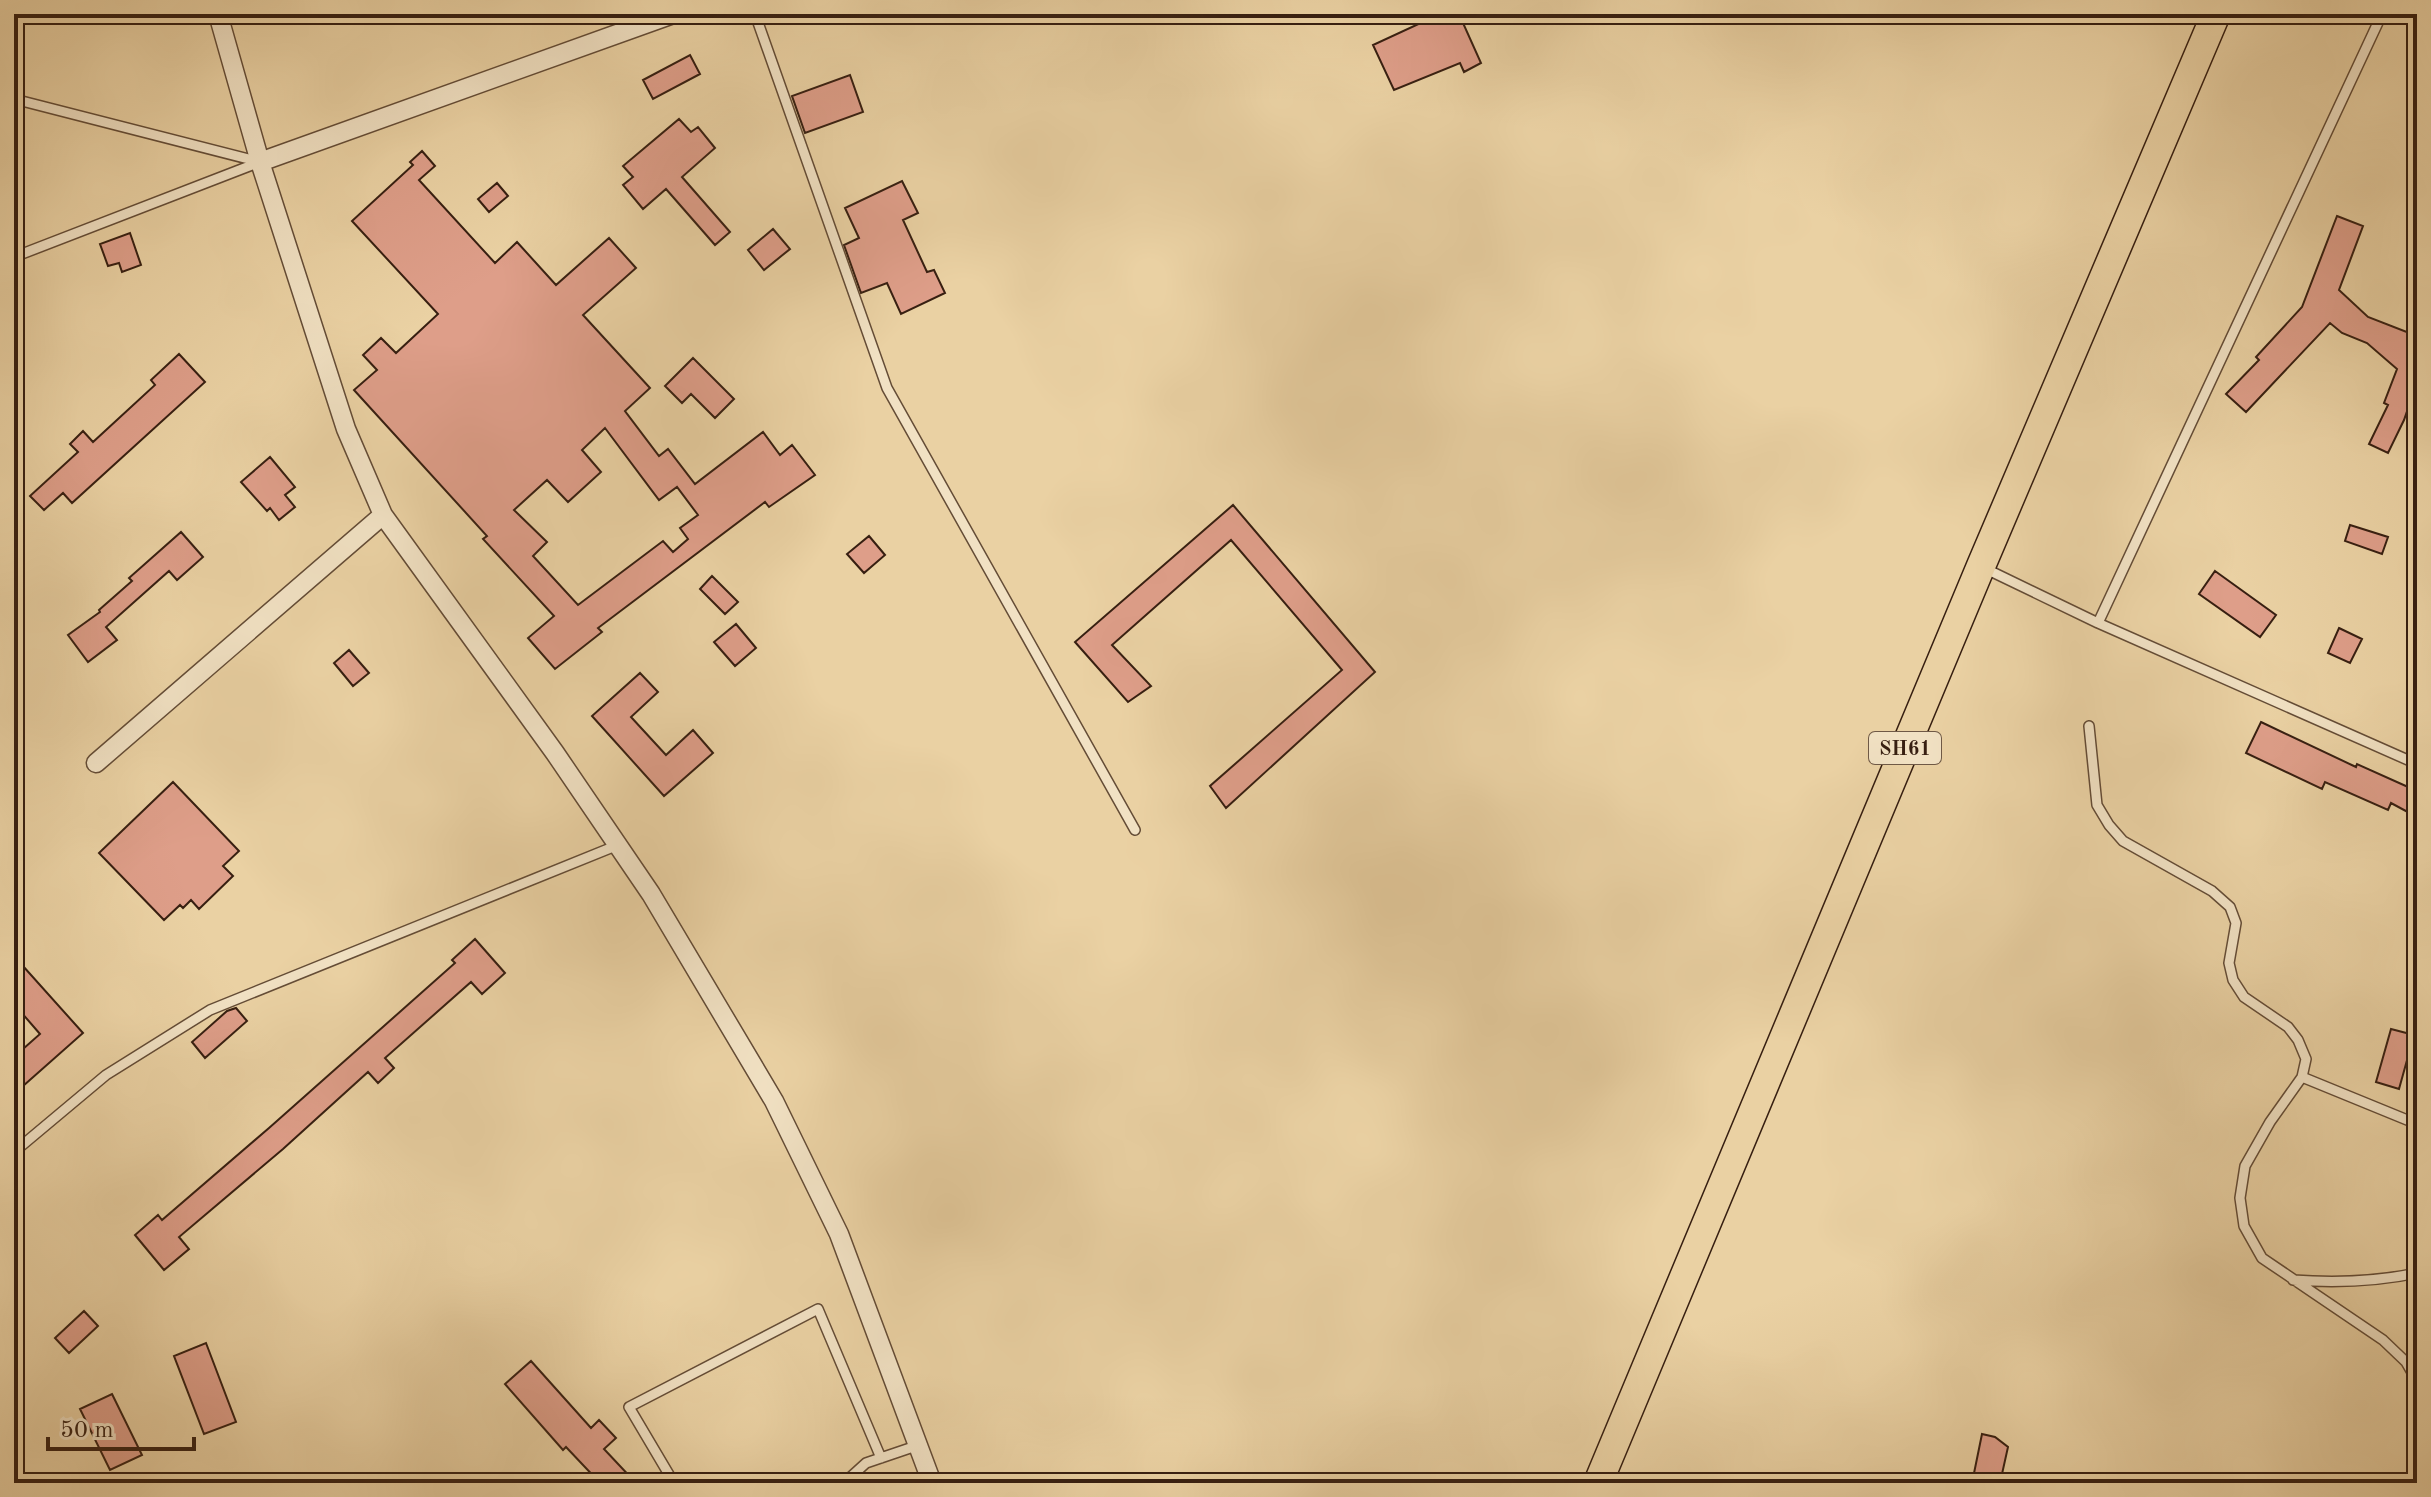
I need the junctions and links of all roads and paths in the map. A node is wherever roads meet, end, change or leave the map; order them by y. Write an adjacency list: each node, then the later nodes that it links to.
1 (218, 14): 7 (street)
2 (673, 14): 7 (street)
3 (755, 14): 15 (lane)
4 (2216, 14): 10 (main road, SH61)
5 (2382, 14): 11 (lane)
6 (14, 99): 7 (lane)
7 (260, 162): 8 (lane); 9 (street)
8 (14, 257)
9 (383, 515): 13 (street); 16 (street)
10 (1981, 566): 11 (lane); 28 (main road, SH61)
11 (2098, 623): 14 (lane)
12 (2089, 726): 17 (lane)
13 (96, 763)
14 (2417, 764)
15 (1135, 830)
16 (618, 845): 19 (lane); 23 (street)
17 (2302, 1077): 18 (lane); 21 (lane)
18 (2417, 1124)
19 (14, 1152)
20 (2417, 1273): 21 (lane)
21 (2293, 1280): 22 (lane)
22 (2417, 1381)
23 (919, 1445): 24 (lane); 27 (street)
24 (881, 1458): 25 (lane); 26 (lane)
25 (674, 1483)
26 (844, 1483)
27 (932, 1483)
28 (1598, 1483)

